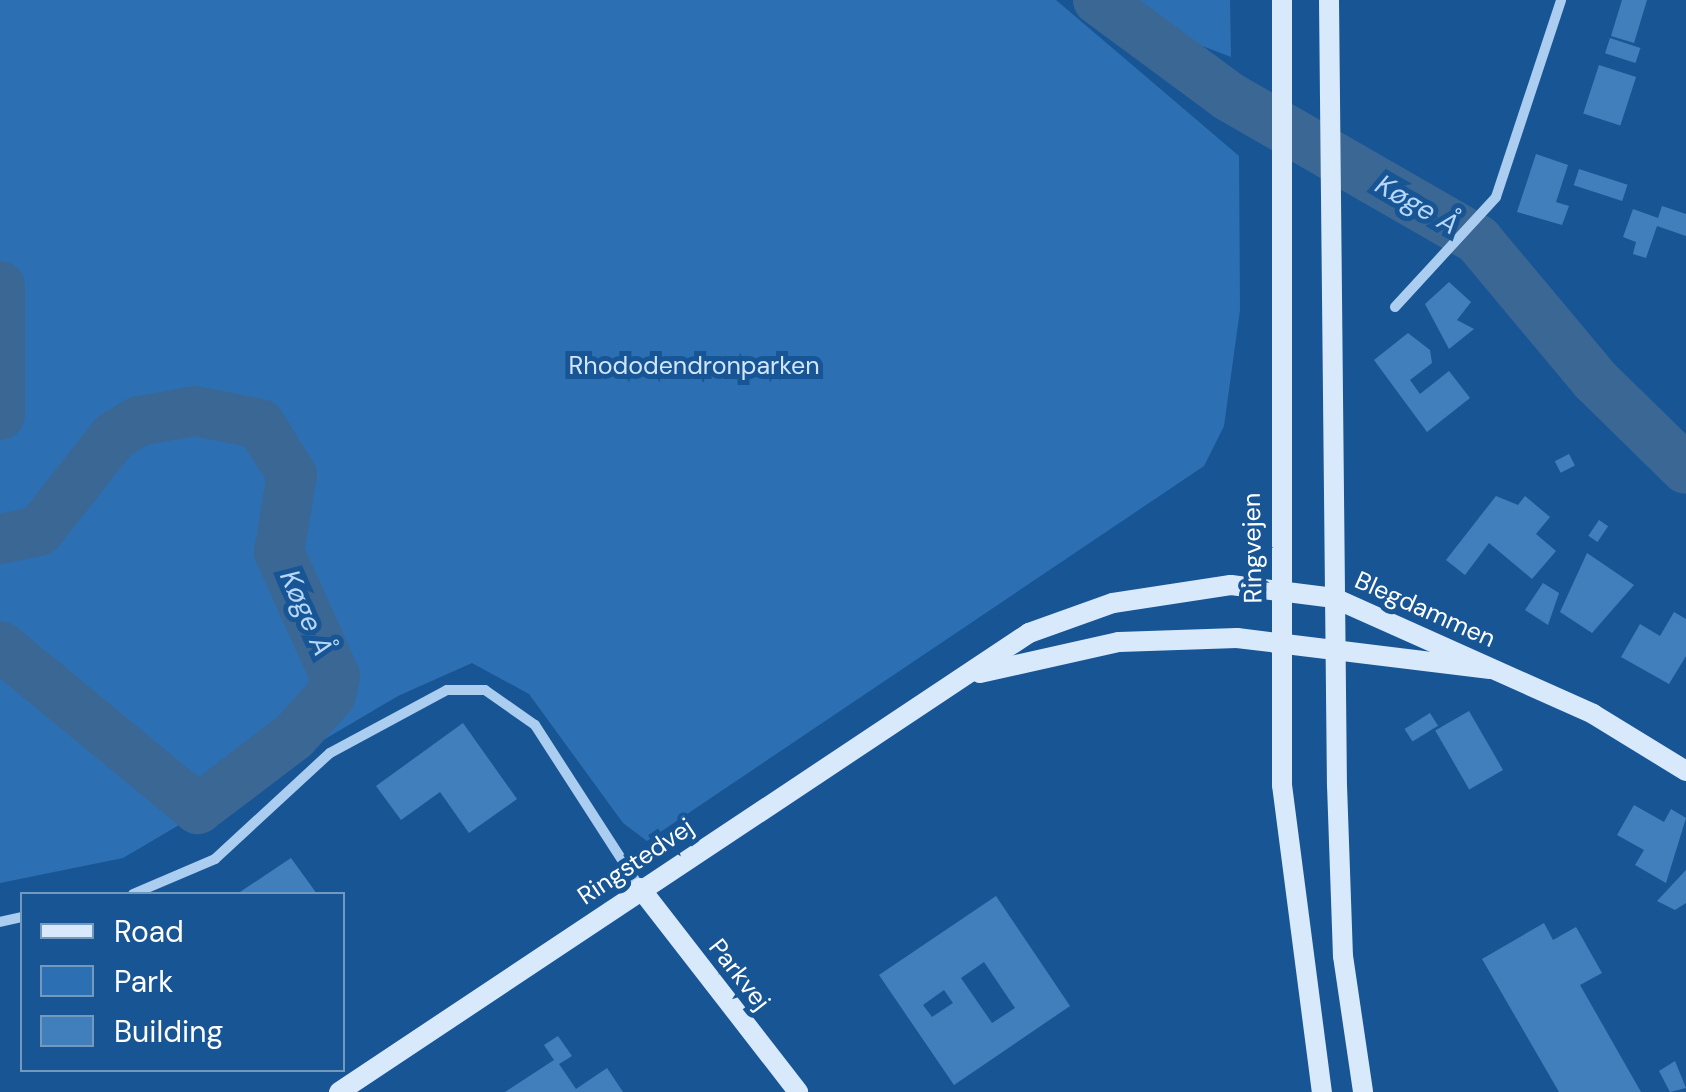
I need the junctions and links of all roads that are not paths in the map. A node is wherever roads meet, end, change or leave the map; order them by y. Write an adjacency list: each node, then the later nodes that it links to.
1 (1282, 0): 5 (main road, Ringvejen)
2 (1329, 0): 6 (main road)
3 (1561, 0): 4 (street)
4 (1395, 307)
5 (1278, 587): 6 (main road, Ringstedvej); 7 (main road, Ringvejen); 10 (main road, Ringstedvej)
6 (1334, 598): 8 (main road); 9 (main road, Blegdammen)
7 (1280, 641): 8 (main road, Ringstedvej); 10 (main road, Ringstedvej); 16 (main road, Ringvejen)
8 (1335, 650): 9 (main road, Blegdammen); 17 (main road)
9 (1496, 668): 11 (main road, Blegdammen)
10 (964, 678): 12 (main road, Ringstedvej)
11 (1686, 771)
12 (640, 888): 13 (street); 14 (main road, Ringstedvej); 15 (main road, Parkvej)
13 (139, 892)
14 (338, 1092)
15 (798, 1092)
16 (1322, 1092)
17 (1363, 1092)

